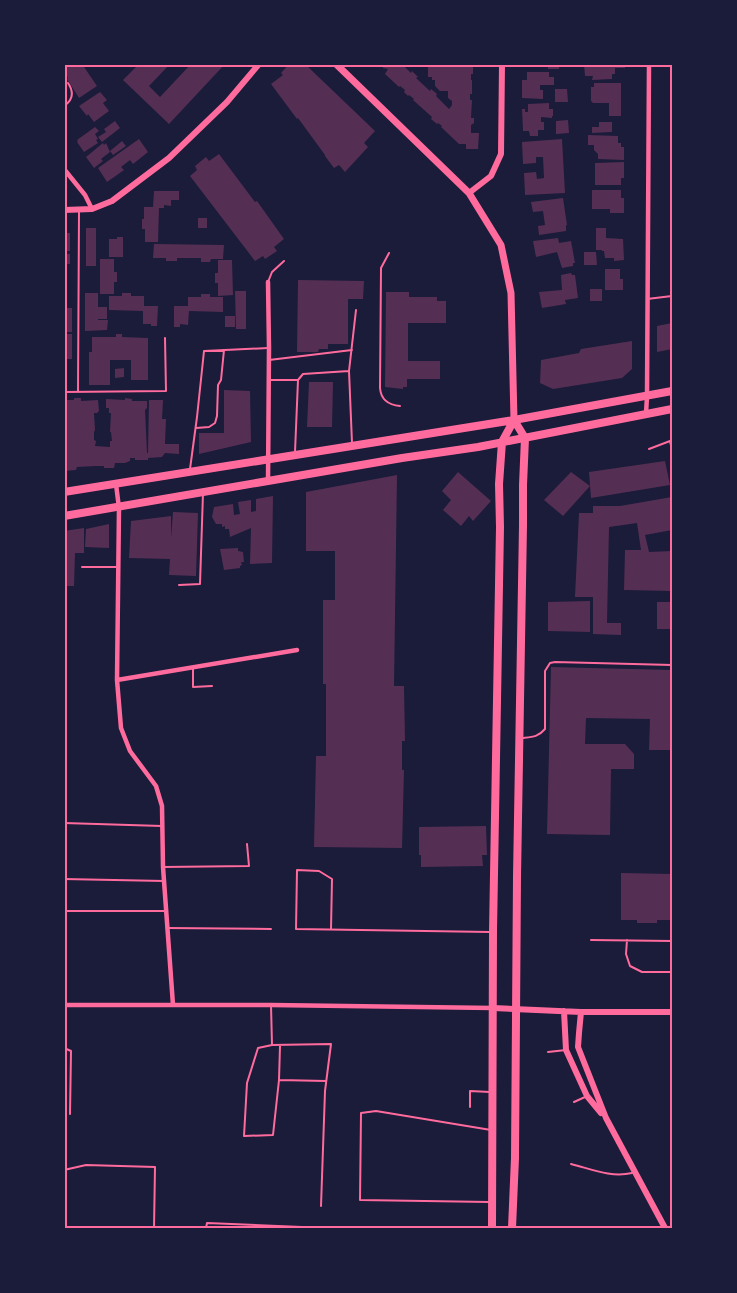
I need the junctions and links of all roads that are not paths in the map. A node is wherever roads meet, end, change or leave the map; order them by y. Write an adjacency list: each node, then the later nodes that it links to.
1 (259, 64): 9 (street)
2 (336, 64): 8 (main road)
3 (502, 64): 8 (street)
4 (649, 64): 16 (street)
5 (68, 83): 6 (lane)
6 (64, 106)
7 (64, 169): 9 (street)
8 (469, 193): 33 (main road)
9 (92, 209): 11 (street)
10 (64, 210): 11 (street)
11 (79, 210): 28 (lane)
12 (389, 253): 30 (lane)
13 (284, 261): 14 (lane)
14 (268, 282): 19 (street)
15 (672, 296): 16 (lane)
16 (647, 299): 29 (street)
17 (356, 310): 21 (lane)
18 (165, 338): 28 (lane)
19 (269, 348): 20 (lane); 22 (street)
20 (224, 350): 34 (lane); 34 (lane)
21 (352, 350): 22 (lane); 23 (lane)
22 (269, 360): 24 (street)
23 (349, 371): 25 (lane); 37 (lane)
24 (269, 380): 25 (lane); 41 (street)
25 (298, 380): 40 (lane)
26 (672, 391): 29 (main road)
27 (64, 392): 28 (lane)
28 (78, 392)
29 (647, 396): 32 (street); 33 (main road)
30 (400, 406)
31 (672, 410): 32 (main road)
32 (646, 414): 35 (main road)
33 (514, 420): 35 (main road); 36 (main road); 37 (main road)
34 (196, 428): 42 (lane)
35 (525, 438): 36 (main road); 57 (main road)
36 (502, 442): 43 (main road); 69 (main road)
37 (353, 446): 40 (main road)
38 (649, 448): 39 (lane)
39 (672, 450)
40 (295, 455): 41 (main road)
41 (268, 459): 42 (main road); 43 (street)
42 (190, 472): 44 (main road)
43 (268, 482): 46 (main road)
44 (116, 484): 45 (main road); 47 (street)
45 (64, 492)
46 (203, 493): 47 (main road); 51 (lane)
47 (119, 508): 48 (main road); 50 (street)
48 (64, 516)
49 (82, 567): 50 (lane)
50 (118, 567): 55 (street)
51 (179, 585)
52 (297, 650): 54 (street)
53 (672, 664): 57 (lane)
54 (193, 668): 55 (street); 56 (lane)
55 (117, 681): 59 (street)
56 (212, 686)
57 (520, 738): 78 (main road)
58 (64, 823): 59 (lane)
59 (162, 826): 61 (street)
60 (247, 844): 61 (lane)
61 (163, 867): 63 (street)
62 (64, 879): 63 (lane)
63 (164, 881): 65 (street)
64 (64, 910): 65 (lane)
65 (166, 911): 66 (street)
66 (167, 928): 67 (lane); 75 (street)
67 (271, 929)
68 (331, 930): 68 (lane); 69 (lane)
69 (493, 932): 77 (main road)
70 (591, 940): 71 (lane)
71 (627, 940): 72 (lane); 73 (lane)
72 (672, 941)
73 (672, 972)
74 (64, 1005): 75 (street)
75 (173, 1005): 76 (street)
76 (271, 1005): 77 (street); 82 (lane)
77 (493, 1008): 78 (street); 89 (main road)
78 (517, 1009): 79 (street); 105 (main road)
79 (564, 1011): 80 (street); 85 (street)
80 (581, 1012): 81 (street); 94 (street)
81 (672, 1012)
82 (272, 1045): 83 (lane); 87 (lane)
83 (280, 1045): 87 (lane); 88 (lane)
84 (64, 1048): 93 (lane)
85 (566, 1050): 86 (lane); 90 (street)
86 (548, 1052)
87 (279, 1080): 88 (lane)
88 (326, 1081): 100 (lane)
89 (492, 1092): 92 (lane); 95 (main road)
90 (587, 1096): 91 (lane); 94 (street)
91 (574, 1102)
92 (470, 1107)
93 (70, 1114)
94 (606, 1118): 98 (street)
95 (492, 1131): 99 (main road); 99 (lane)
96 (571, 1164): 98 (lane)
97 (64, 1170): 101 (lane)
98 (635, 1172): 106 (street)
99 (492, 1202): 104 (main road)
100 (321, 1206)
101 (154, 1228)
102 (206, 1228): 103 (lane)
103 (302, 1228)
104 (492, 1228)
105 (512, 1228)
106 (664, 1228)

